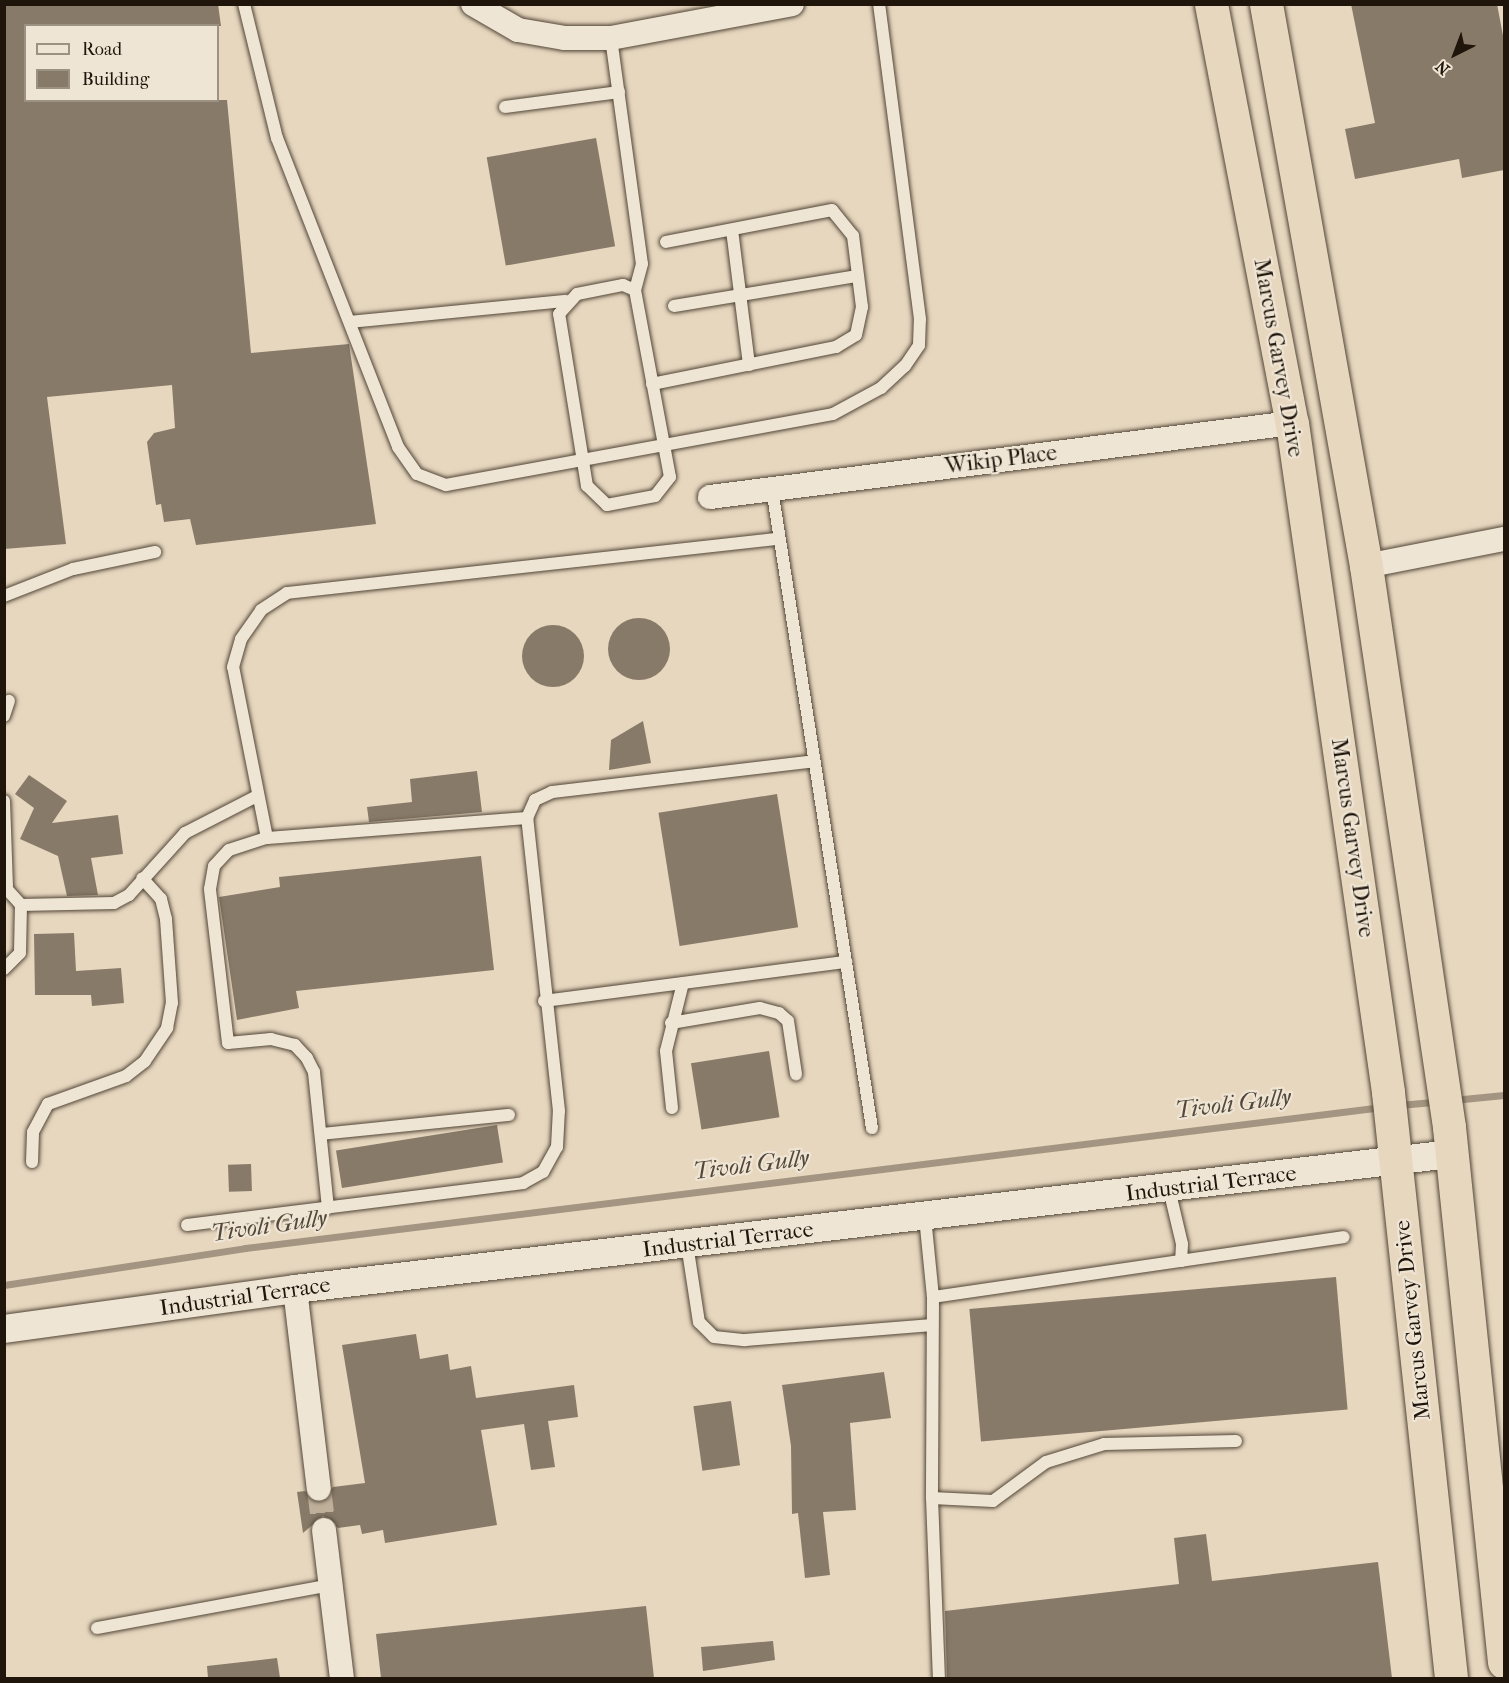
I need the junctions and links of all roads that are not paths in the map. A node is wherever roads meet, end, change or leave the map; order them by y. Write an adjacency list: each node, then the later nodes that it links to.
1 (244, 4): 17 (lane)
2 (473, 4): 7 (street)
3 (792, 4): 7 (street)
4 (879, 4): 21 (lane)
5 (1211, 4): 20 (highway, Marcus Garvey Drive)
6 (1266, 4): 28 (highway)
7 (611, 39): 8 (lane)
8 (619, 92): 9 (lane); 13 (lane)
9 (505, 107)
10 (732, 230): 11 (lane); 12 (lane); 14 (lane)
11 (666, 242)
12 (858, 276): 14 (lane); 18 (lane)
13 (635, 290): 15 (lane); 19 (lane)
14 (741, 297): 16 (lane); 18 (lane)
15 (566, 301): 17 (lane); 22 (lane)
16 (674, 306)
17 (350, 322): 22 (lane)
18 (749, 365): 19 (lane)
19 (652, 384): 21 (lane)
20 (1292, 423): 23 (street, Wikip Place); 52 (highway, Marcus Garvey Drive)
21 (664, 448): 22 (lane); 22 (lane)
22 (583, 461)
23 (772, 489): 24 (street, Wikip Place); 26 (lane)
24 (710, 497)
25 (1504, 538): 28 (street)
26 (779, 539): 32 (lane); 33 (lane)
27 (155, 552): 29 (lane)
28 (1366, 566): 50 (highway)
29 (4, 596)
30 (9, 701): 31 (lane)
31 (4, 716)
32 (814, 760): 35 (lane); 40 (lane)
33 (257, 796): 36 (lane); 37 (lane)
34 (4, 801): 38 (lane)
35 (527, 818): 36 (lane); 43 (lane)
36 (267, 838): 49 (lane)
37 (142, 878): 39 (lane); 51 (lane)
38 (6, 886): 39 (lane)
39 (21, 906): 41 (lane)
40 (846, 962): 42 (lane); 48 (lane)
41 (4, 969)
42 (683, 983): 43 (lane); 44 (lane)
43 (544, 1001): 54 (lane)
44 (671, 1023): 45 (lane); 46 (lane)
45 (796, 1074)
46 (672, 1108)
47 (509, 1115): 49 (lane)
48 (872, 1128)
49 (321, 1134): 54 (lane)
50 (1452, 1154): 52 (street, Industrial Terrace); 70 (highway)
51 (32, 1162)
52 (1397, 1163): 53 (street, Industrial Terrace); 73 (highway, Marcus Garvey Drive)
53 (1168, 1189): 55 (street, Industrial Terrace); 59 (lane)
54 (327, 1208): 56 (lane)
55 (925, 1217): 58 (street, Industrial Terrace); 61 (lane)
56 (187, 1225)
57 (1344, 1237): 59 (lane)
58 (687, 1244): 60 (street, Industrial Terrace); 62 (lane)
59 (1181, 1261): 61 (lane)
60 (295, 1289): 63 (street, Industrial Terrace); 65 (street)
61 (933, 1297): 62 (lane)
62 (932, 1325): 66 (lane)
63 (4, 1329)
64 (1236, 1441): 66 (lane)
65 (319, 1489)
66 (932, 1498): 72 (lane)
67 (324, 1530): 68 (street)
68 (331, 1585): 69 (lane); 71 (street)
69 (97, 1628)
70 (1504, 1662)
71 (342, 1678)
72 (939, 1678)
73 (1451, 1678)

